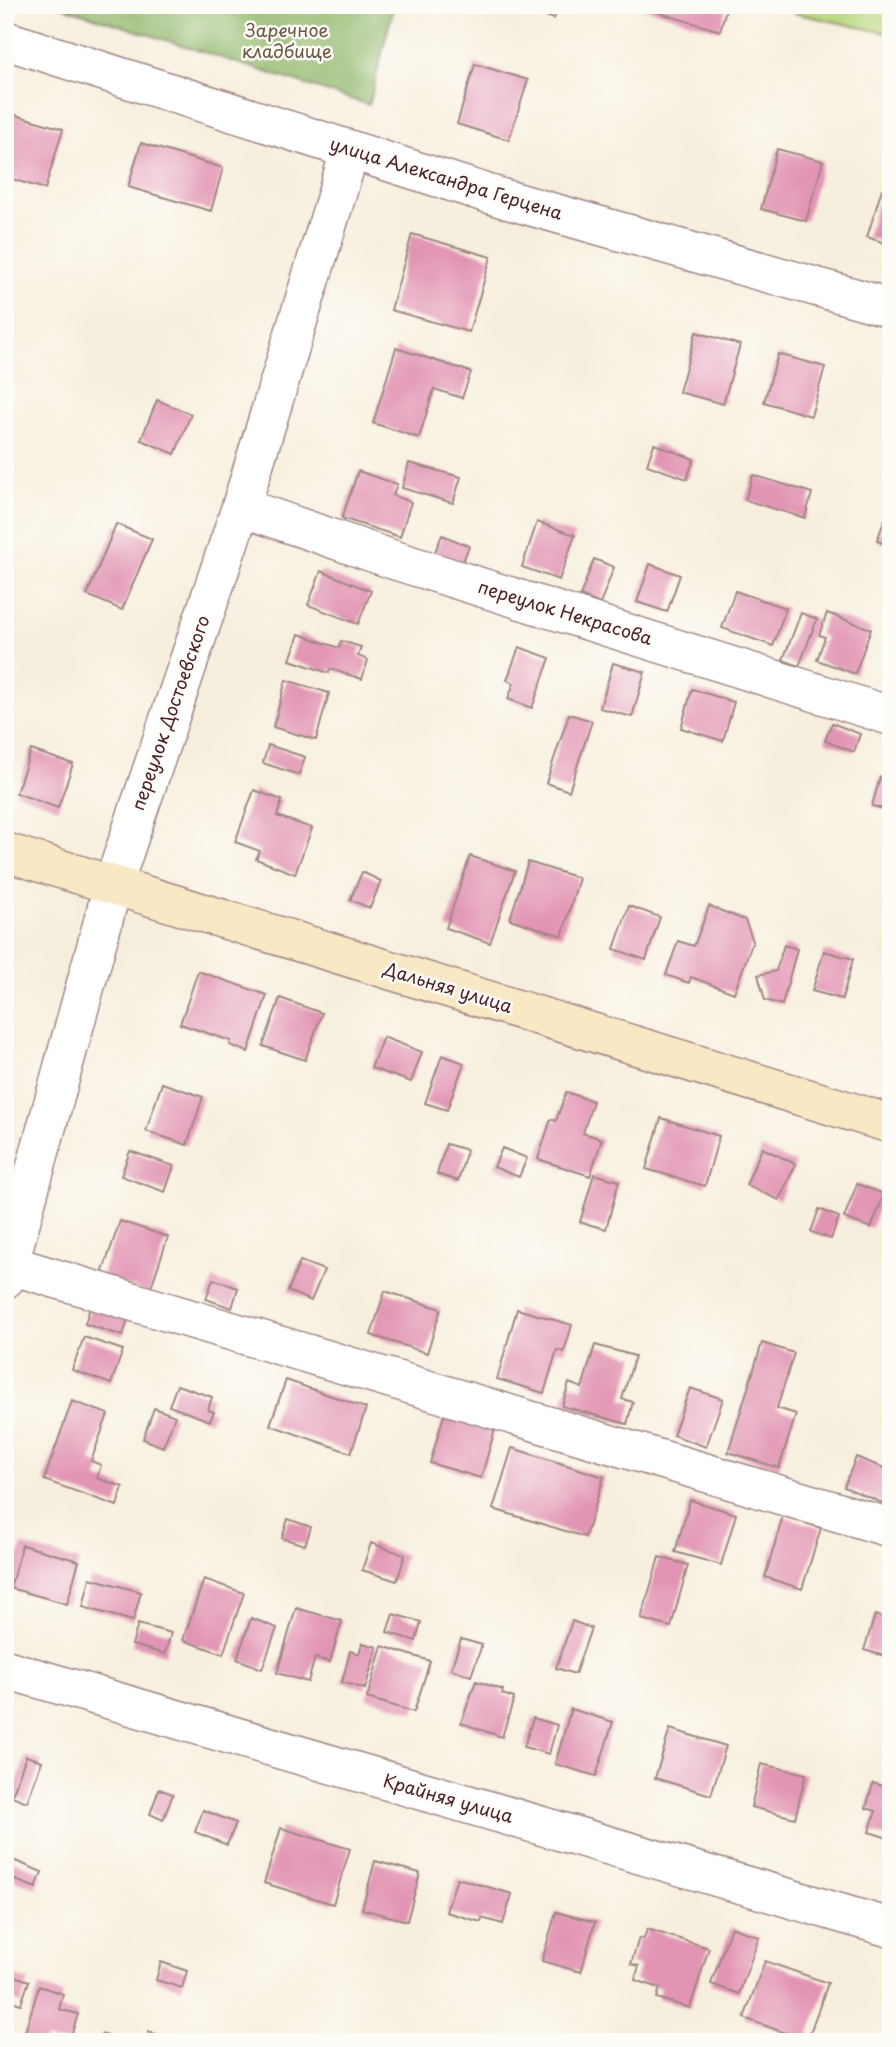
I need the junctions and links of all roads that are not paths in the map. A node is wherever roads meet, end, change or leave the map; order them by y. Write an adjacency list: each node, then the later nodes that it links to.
1 (5, 40): 2 (street, улица Александра Герцена)
2 (350, 150): 3 (street, улица Александра Герцена); 4 (street, переулок Достоевского)
3 (891, 308)
4 (241, 507): 5 (street, переулок Некрасова); 7 (street, переулок Достоевского)
5 (891, 716)
6 (5, 852): 7 (main road, Дальняя улица)
7 (113, 885): 8 (main road, Дальняя улица); 9 (street, переулок Достоевского)
8 (891, 1124)
9 (8, 1272): 10 (street)
10 (891, 1528)
11 (5, 1669): 12 (street, Крайняя улица)
12 (891, 1928)

